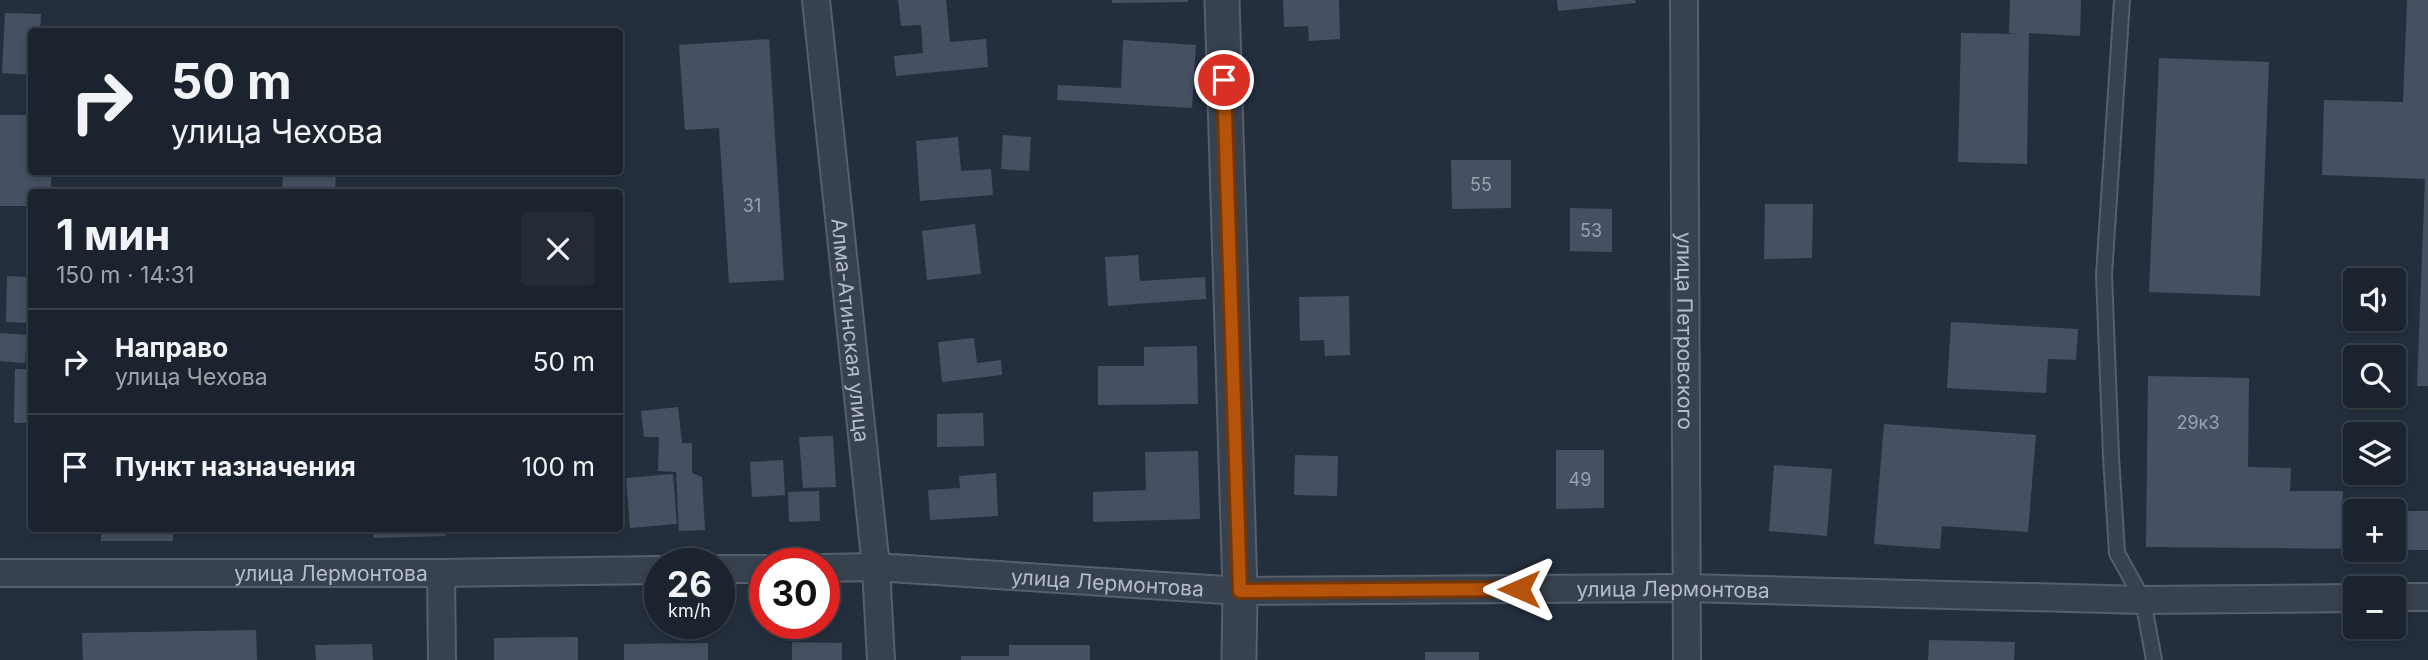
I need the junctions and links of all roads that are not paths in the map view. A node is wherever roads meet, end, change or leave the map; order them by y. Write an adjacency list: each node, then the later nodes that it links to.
1 (816, 0): 5 (street, Алма-Атинская улица)
2 (1222, 0): 11 (street)
3 (1684, 0): 10 (street, улица Петровского)
4 (2122, 0): 15 (lane)
5 (876, 567): 6 (street, улица Лермонтова); 11 (street, улица Лермонтова); 17 (street, Алма-Атинская улица)
6 (840, 568)
7 (644, 570): 9 (street, улица Лермонтова)
8 (0, 573): 9 (street, улица Лермонтова)
9 (441, 573): 16 (street)
10 (1686, 588): 11 (street, улица Лермонтова); 15 (street, улица Лермонтова); 19 (street, улица Петровского)
11 (1240, 591): 18 (street)
12 (2406, 597): 13 (street)
13 (2428, 597)
14 (2343, 598): 15 (street, улица Лермонтова)
15 (2143, 600): 20 (lane)
16 (442, 660)
17 (881, 660)
18 (1239, 660)
19 (1687, 660)
20 (2154, 660)

